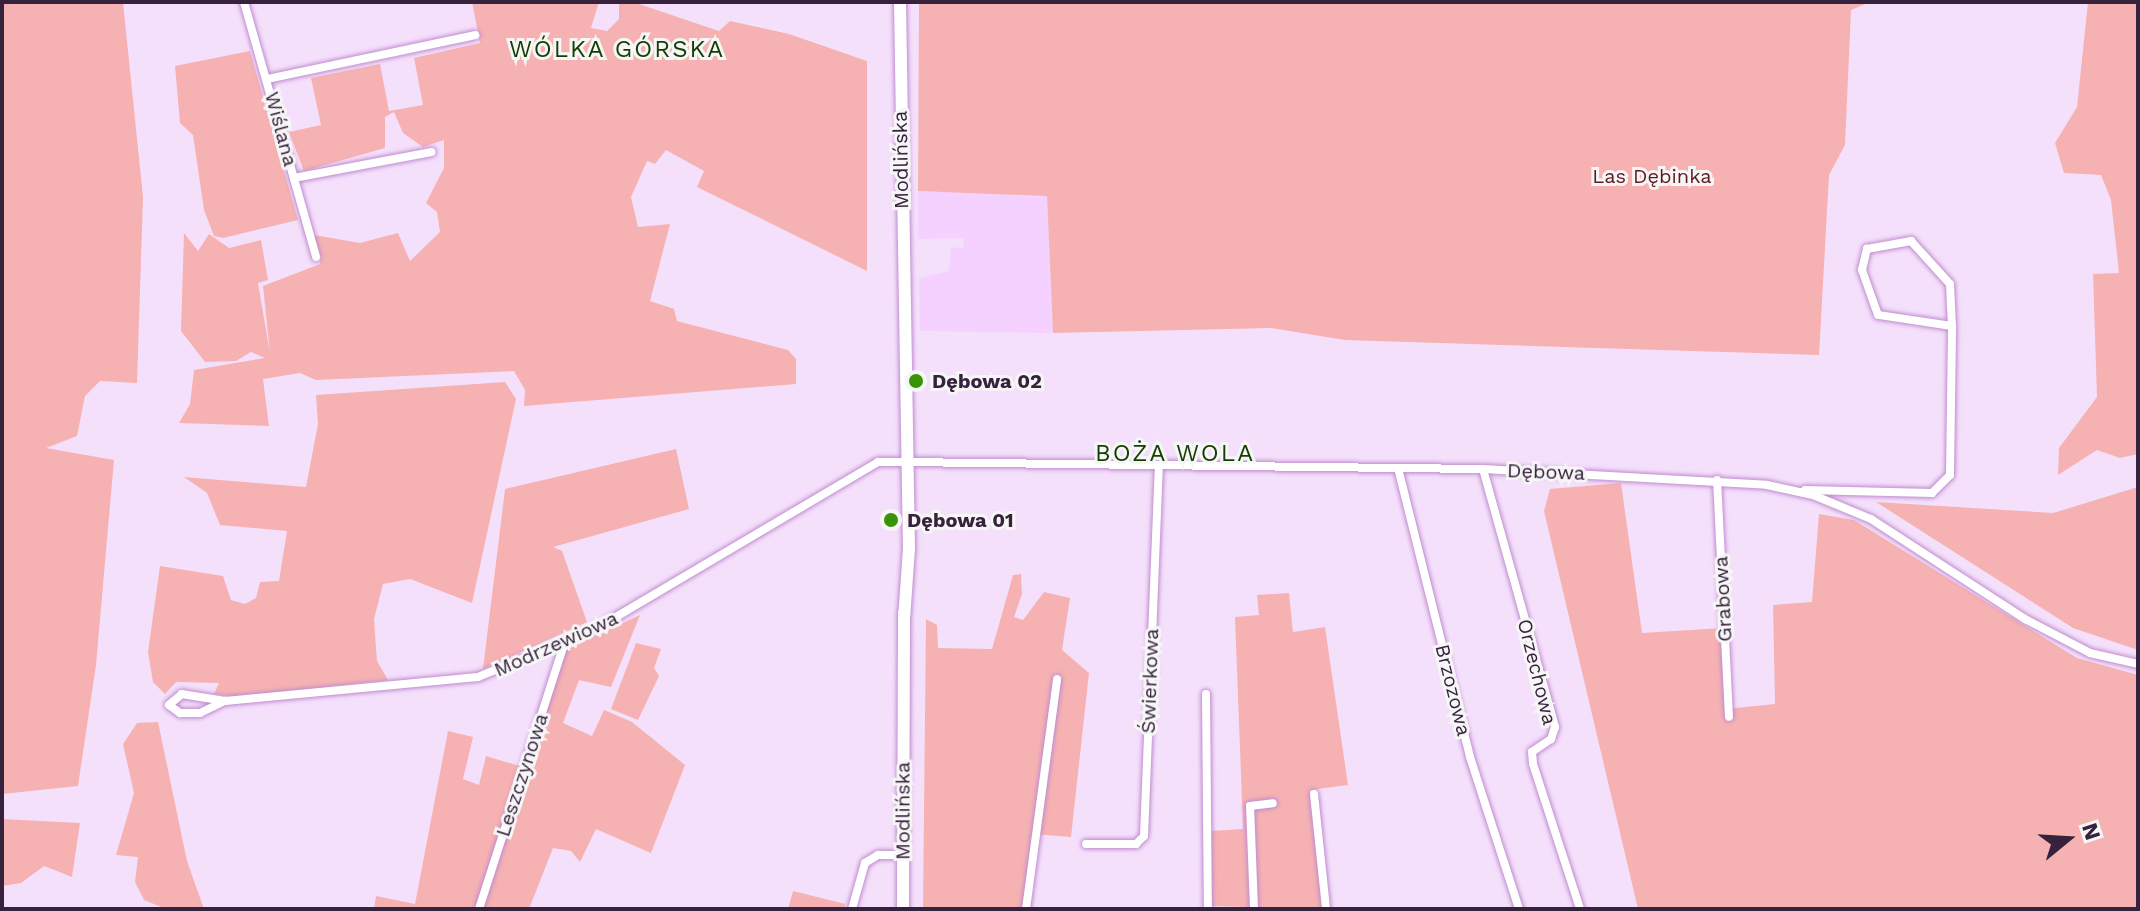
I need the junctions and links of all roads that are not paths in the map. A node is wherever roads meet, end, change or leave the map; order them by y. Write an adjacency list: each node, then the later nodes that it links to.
1 (244, 2): 4 (street, Wiślana)
2 (900, 2): 9 (main road, Modlińska)
3 (475, 35): 4 (street)
4 (267, 79): 6 (street, Wiślana)
5 (432, 152): 6 (street)
6 (294, 178): 7 (street, Wiślana)
7 (316, 257)
8 (1952, 326): 8 (street); 14 (street)
9 (904, 462): 10 (street, Dębowa); 15 (street, Modrzewiowa); 24 (main road, Modlińska)
10 (1159, 465): 11 (street, Dębowa); 23 (street, Świerkowa)
11 (1398, 468): 12 (street, Dębowa); 32 (street, Brzozowa)
12 (1483, 469): 13 (street, Dębowa); 33 (street, Orzechowa)
13 (1717, 480): 14 (street, Dębowa); 20 (street, Grabowa)
14 (1795, 491): 16 (street, Dębowa)
15 (565, 641): 19 (street, Modrzewiowa); 26 (street, Leszczynowa)
16 (2138, 664)
17 (1057, 679): 28 (street)
18 (1206, 694): 29 (street)
19 (225, 701): 19 (street, Modrzewiowa)
20 (1729, 717)
21 (1314, 794): 31 (street)
22 (1273, 803): 30 (street)
23 (1086, 844)
24 (903, 855): 25 (main road, Modlińska); 27 (street)
25 (903, 908)
26 (479, 909)
27 (852, 909)
28 (1026, 909)
29 (1208, 909)
30 (1254, 909)
31 (1326, 909)
32 (1519, 909)
33 (1580, 909)

